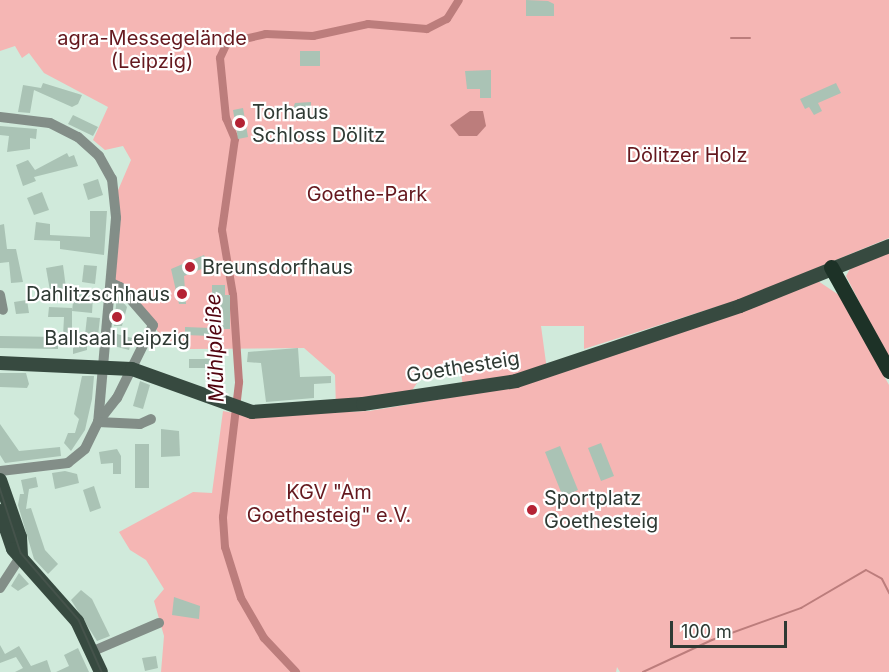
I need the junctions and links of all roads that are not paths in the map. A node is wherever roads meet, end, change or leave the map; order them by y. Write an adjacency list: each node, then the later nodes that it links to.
1 (0, 117): 4 (street)
2 (889, 246): 3 (main road, Goethesteig)
3 (831, 267): 9 (main road, Goethesteig); 10 (highway)
4 (111, 283): 8 (street); 9 (street)
5 (0, 295): 6 (street)
6 (3, 310)
7 (0, 363): 8 (main road, Goethesteig)
8 (102, 364): 9 (main road, Goethesteig); 12 (street)
9 (132, 369): 12 (street)
10 (889, 371)
11 (151, 419): 12 (street)
12 (98, 422): 13 (street)
13 (0, 471)
14 (0, 480): 16 (main road)
15 (0, 511): 16 (main road)
16 (21, 556): 17 (street); 19 (main road)
17 (0, 588)
18 (159, 623): 19 (street)
19 (91, 652): 20 (main road)
20 (100, 672)

